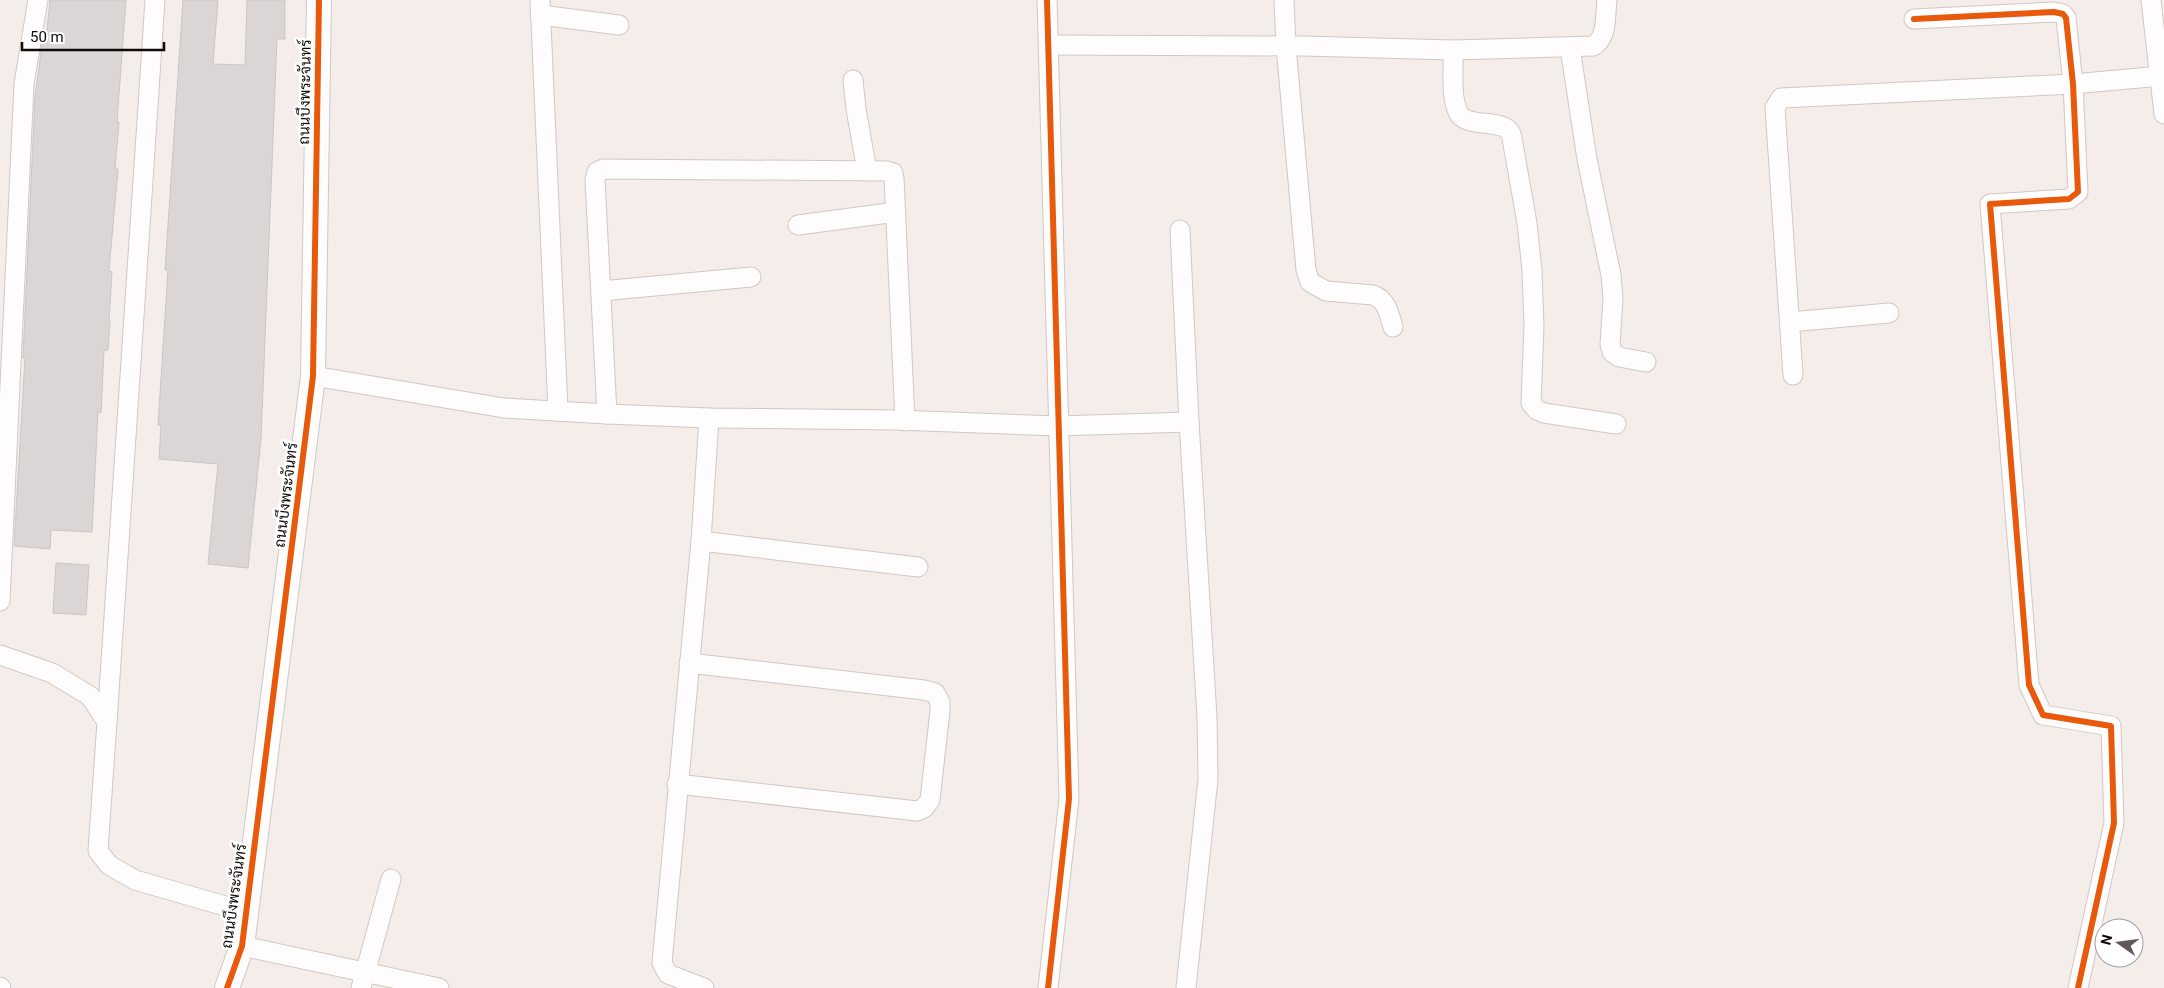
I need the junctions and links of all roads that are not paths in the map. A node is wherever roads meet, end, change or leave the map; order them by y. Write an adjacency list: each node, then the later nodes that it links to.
1 (38, 0): 40 (street)
2 (155, 0): 43 (street)
3 (319, 0): 30 (street, ถนนบึงพระจันทร์)
4 (1047, 0): 11 (street)
5 (1284, 0): 12 (street)
6 (1607, 0): 13 (street)
7 (2151, 0): 15 (street)
8 (540, 8): 10 (street); 31 (street)
9 (1914, 19): 17 (street)
10 (619, 25)
11 (1049, 45): 12 (street); 37 (street)
12 (1286, 46): 14 (street); 27 (street)
13 (1570, 48): 14 (street); 28 (street)
14 (1453, 50): 36 (street)
15 (2161, 76): 17 (street); 18 (street)
16 (854, 80): 19 (street)
17 (2073, 84): 26 (street); 54 (street)
18 (2164, 114)
19 (867, 171): 20 (street); 24 (street)
20 (896, 212): 21 (street); 34 (street)
21 (798, 225)
22 (1180, 230): 35 (street)
23 (751, 277): 24 (street)
24 (601, 291): 32 (street)
25 (1889, 313): 26 (street)
26 (1790, 322): 29 (street)
27 (1393, 327)
28 (1646, 362)
29 (1793, 375)
30 (313, 376): 31 (street); 46 (street, ถนนบึงพระจันทร์)
31 (558, 411): 32 (street)
32 (607, 414): 33 (street)
33 (709, 418): 34 (street); 38 (street)
34 (905, 421): 37 (street)
35 (1189, 422): 37 (street); 53 (street)
36 (1616, 424)
37 (1057, 426): 52 (street)
38 (700, 541): 39 (street); 42 (street)
39 (918, 566)
40 (0, 601)
41 (0, 655): 43 (street)
42 (689, 663): 44 (street); 44 (street)
43 (107, 722): 46 (street)
44 (678, 784): 51 (street)
45 (390, 879): 48 (street)
46 (246, 912): 47 (street, ถนนบึงพระจันทร์)
47 (242, 946): 48 (street); 49 (street, ถนนบึงพระจันทร์)
48 (364, 979): 50 (street)
49 (227, 988)
50 (439, 988)
51 (704, 988)
52 (1048, 988)
53 (1186, 988)
54 (2078, 988)

